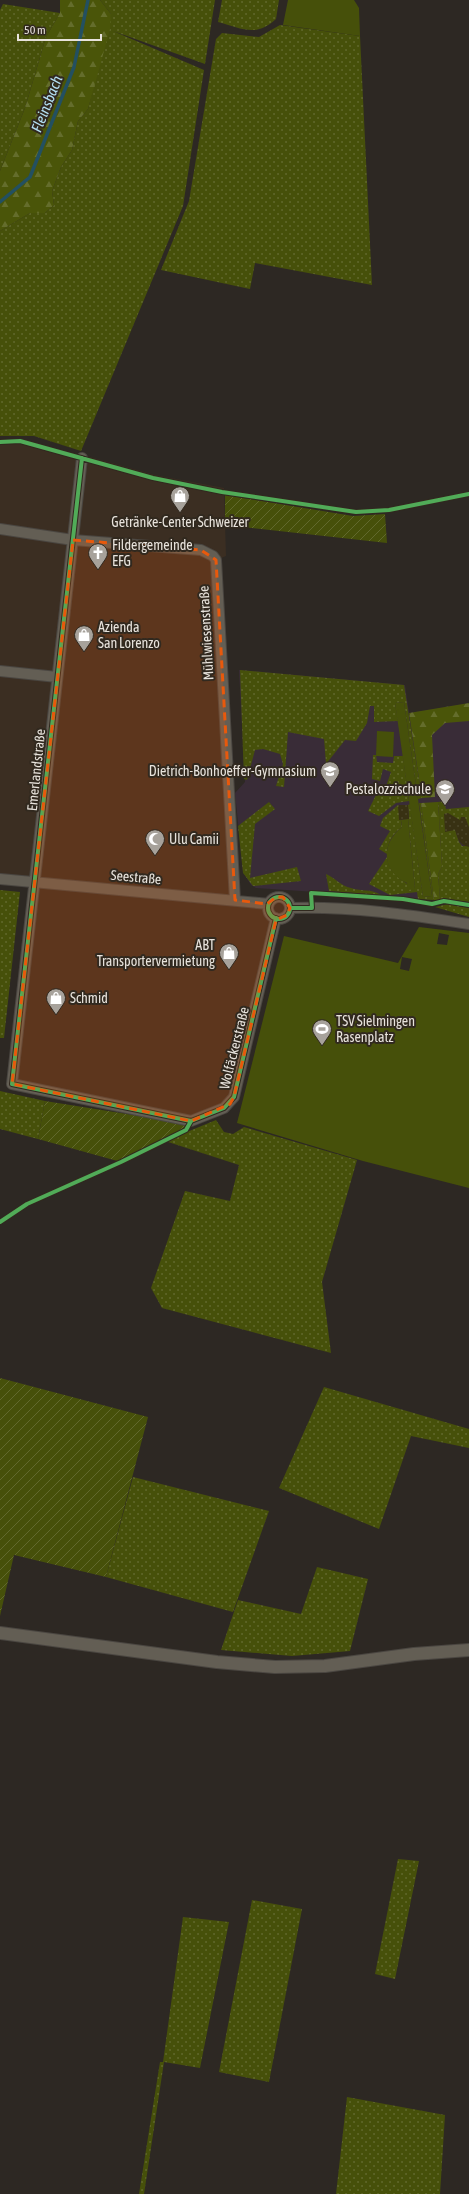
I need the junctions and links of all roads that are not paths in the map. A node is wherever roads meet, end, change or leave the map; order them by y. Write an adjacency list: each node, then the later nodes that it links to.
1 (82, 458): 3 (street, Emerlandstraße)
2 (0, 529): 3 (street, Mühlwiesenstraße)
3 (73, 540): 5 (street, Emerlandstraße); 8 (street, Mühlwiesenstraße)
4 (0, 671): 5 (street)
5 (57, 677): 7 (street, Emerlandstraße)
6 (0, 879): 7 (street, Seestraße)
7 (35, 882): 8 (street, Seestraße); 13 (street, Emerlandstraße)
8 (235, 900): 9 (street, Seestraße)
9 (269, 904): 10 (street, Seestraße); 11 (street)
10 (290, 908): 11 (street); 12 (street)
11 (276, 918): 13 (street, Wolfäckerstraße)
12 (469, 924)
13 (12, 1084)
14 (0, 1633): 15 (street)
15 (469, 1650)

